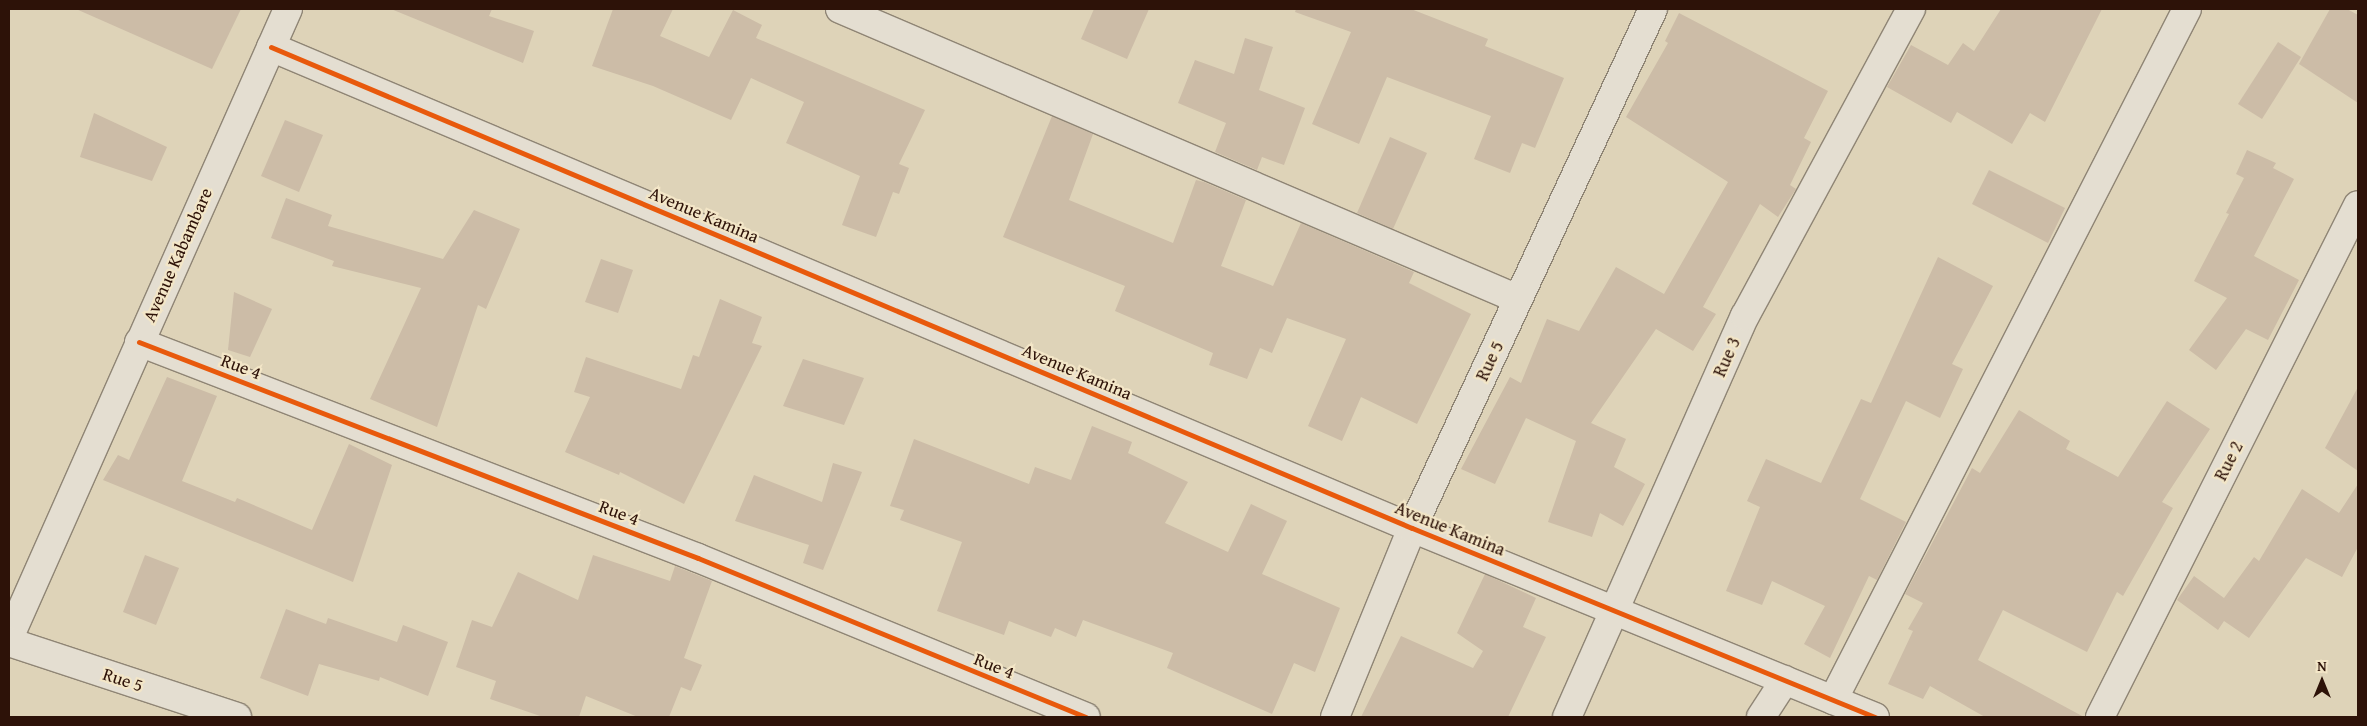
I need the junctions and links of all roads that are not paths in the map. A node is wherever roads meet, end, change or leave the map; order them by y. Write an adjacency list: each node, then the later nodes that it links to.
1 (288, 9): 6 (street, Avenue Kabambare)
2 (840, 9): 8 (street)
3 (1653, 9): 8 (street, Rue 5)
4 (1911, 9): 11 (street, Rue 3)
5 (2188, 9): 15 (street)
6 (271, 46): 9 (street, Avenue Kabambare); 10 (street, Avenue Kamina)
7 (2358, 206): 22 (street, Rue 2)
8 (1518, 299): 10 (street, Rue 5)
9 (139, 342): 12 (street, Avenue Kabambare); 17 (street, Rue 4)
10 (1412, 528): 11 (street, Avenue Kamina); 18 (street, Rue 5)
11 (1614, 610): 14 (street, Avenue Kamina); 19 (street, Rue 3)
12 (9, 638)
13 (9, 642): 16 (street, Rue 5)
14 (1785, 680): 15 (street, Avenue Kamina); 20 (street)
15 (1833, 700): 21 (street, Avenue Kamina)
16 (237, 717)
17 (1086, 717)
18 (1335, 717)
19 (1567, 717)
20 (1761, 717)
21 (1875, 717)
22 (2100, 717)

